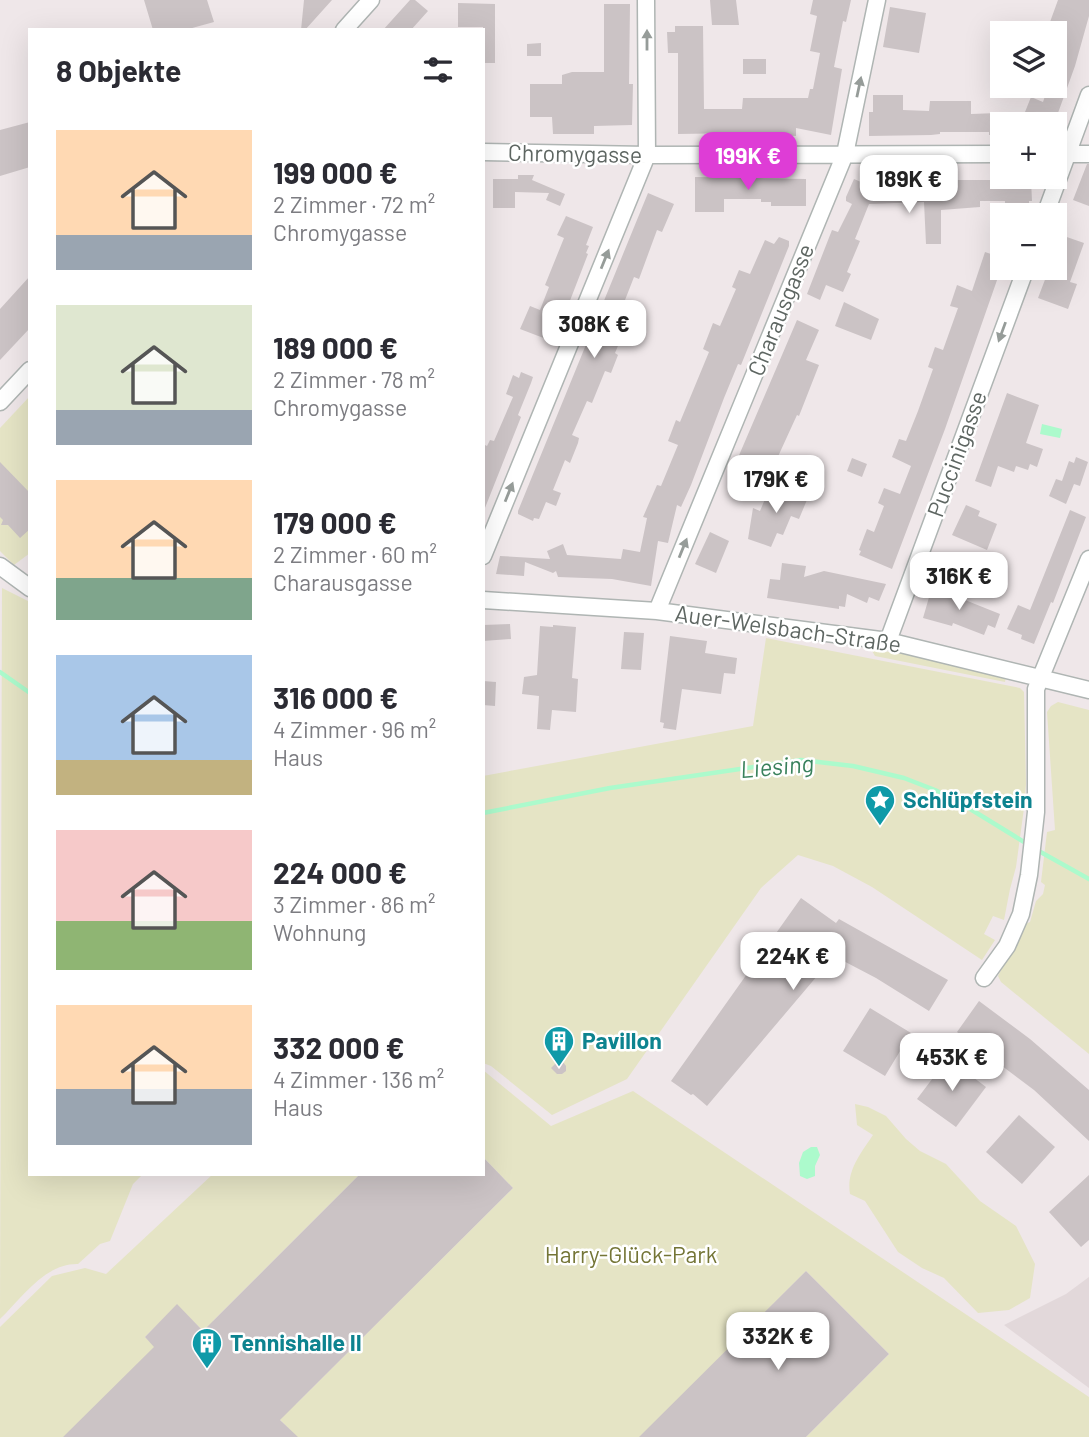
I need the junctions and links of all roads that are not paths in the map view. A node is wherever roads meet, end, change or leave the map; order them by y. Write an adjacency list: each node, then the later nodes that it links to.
1 (371, 0): 4 (street)
2 (646, 0): 12 (street, one-way to 2)
3 (877, 0): 8 (street, Charausgasse, one-way to 3)
4 (346, 28)
5 (1089, 95): 6 (street)
6 (1067, 143)
7 (485, 152): 12 (street, Chromygasse)
8 (845, 154): 9 (street, Chromygasse); 12 (street, Chromygasse); 21 (street, Charausgasse, one-way to 8)
9 (990, 154)
10 (1067, 154): 11 (street)
11 (1089, 154)
12 (647, 155): 16 (street, one-way to 12)
13 (1022, 280): 22 (street, Puccinigasse, one-way to 22)
14 (28, 372): 15 (street)
15 (0, 402)
16 (485, 551)
17 (1089, 559): 23 (street)
18 (0, 566): 19 (street)
19 (28, 587)
20 (485, 600): 21 (street, Auer-Welsbach-Straße)
21 (657, 611): 22 (street, Auer-Welsbach-Straße)
22 (888, 641): 23 (street, Auer-Welsbach-Straße)
23 (1041, 677): 24 (street, Auer-Welsbach-Straße); 25 (street)
24 (1089, 690)
25 (984, 978)

